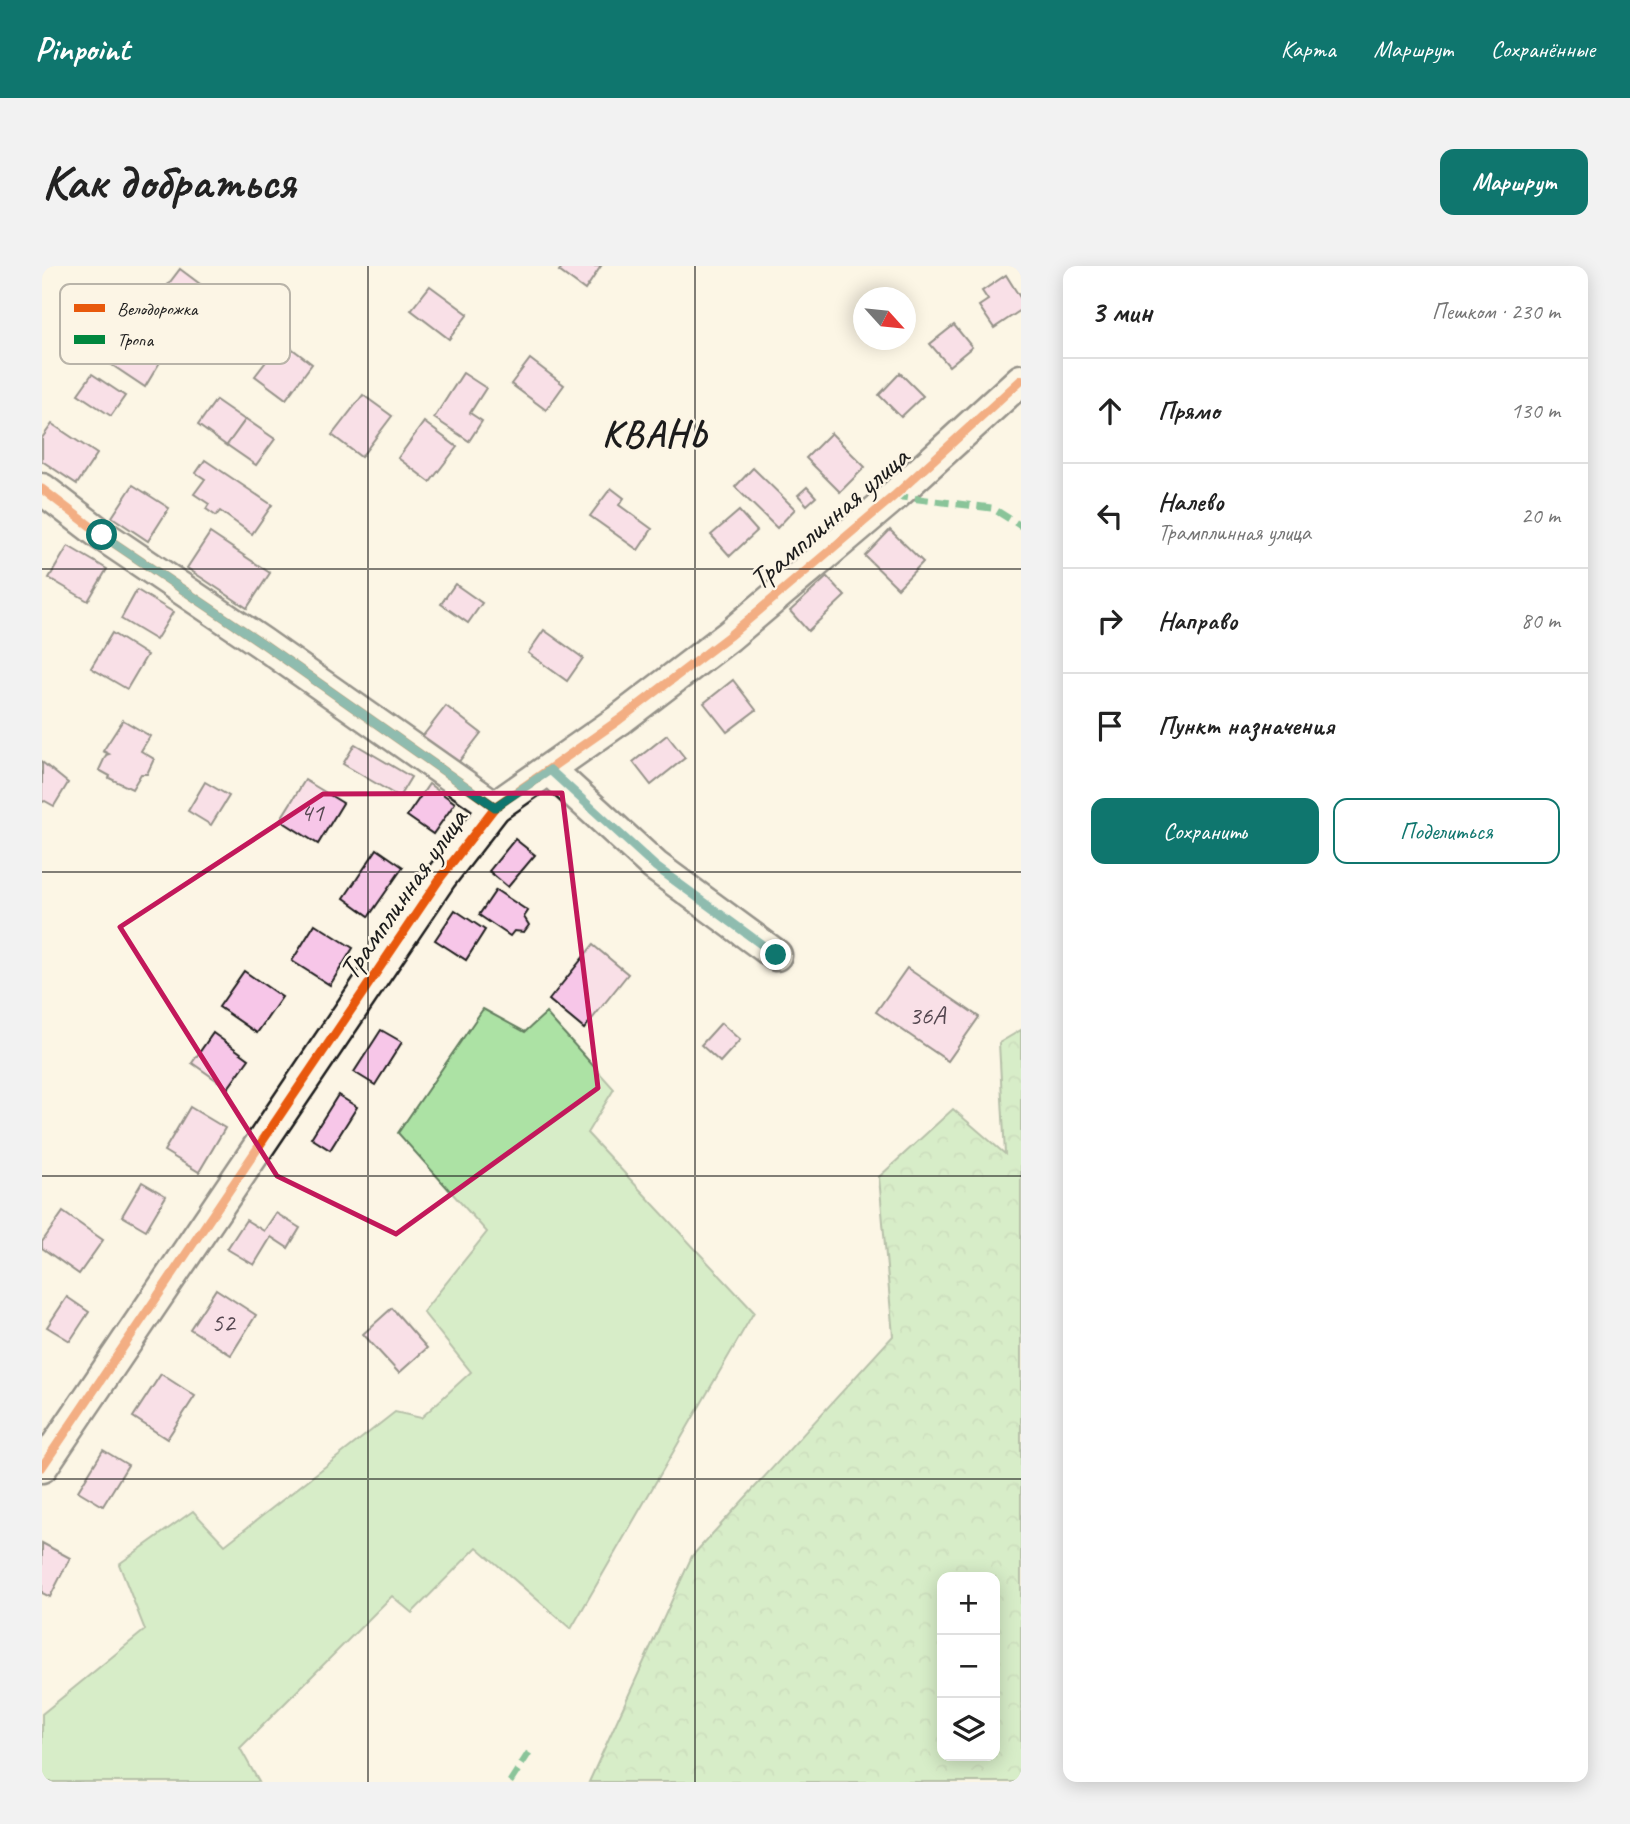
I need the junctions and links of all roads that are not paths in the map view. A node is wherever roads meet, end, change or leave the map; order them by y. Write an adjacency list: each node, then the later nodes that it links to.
1 (1021, 380): 3 (street, Трамплинная улица)
2 (42, 489): 4 (street)
3 (550, 770): 4 (street, Трамплинная улица); 5 (street)
4 (495, 807): 6 (street, Трамплинная улица)
5 (776, 955)
6 (42, 1467)

